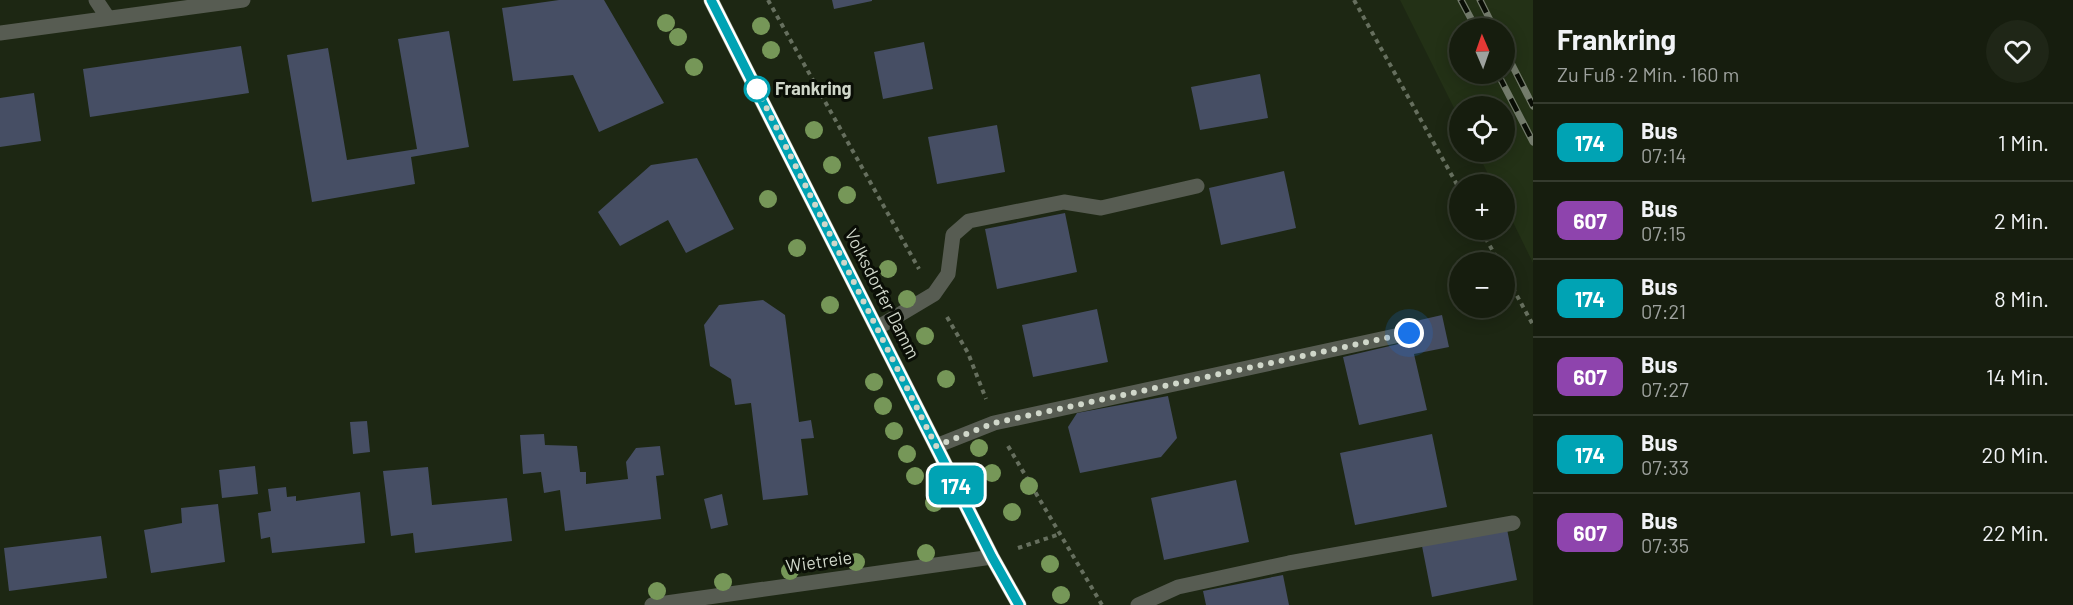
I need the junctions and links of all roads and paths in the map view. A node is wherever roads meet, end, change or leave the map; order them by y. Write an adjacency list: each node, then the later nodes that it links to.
1 (96, 0): 5 (street)
2 (243, 0): 5 (street)
3 (711, 0): 11 (main road, Volksdorfer Damm)
4 (1354, 0): 7 (path)
5 (108, 18): 6 (street)
6 (0, 33)
7 (1451, 174)
8 (1197, 186): 11 (street)
9 (1515, 292): 10 (path)
10 (1533, 325)
11 (877, 328): 13 (main road, Volksdorfer Damm)
12 (1409, 333): 13 (street)
13 (936, 446): 16 (main road, Volksdorfer Damm)
14 (1513, 523): 19 (street)
15 (1060, 534): 16 (path)
16 (992, 557): 17 (street, Wietreie); 18 (main road, Volksdorfer Damm)
17 (652, 605)
18 (1019, 605)
19 (1138, 605)

